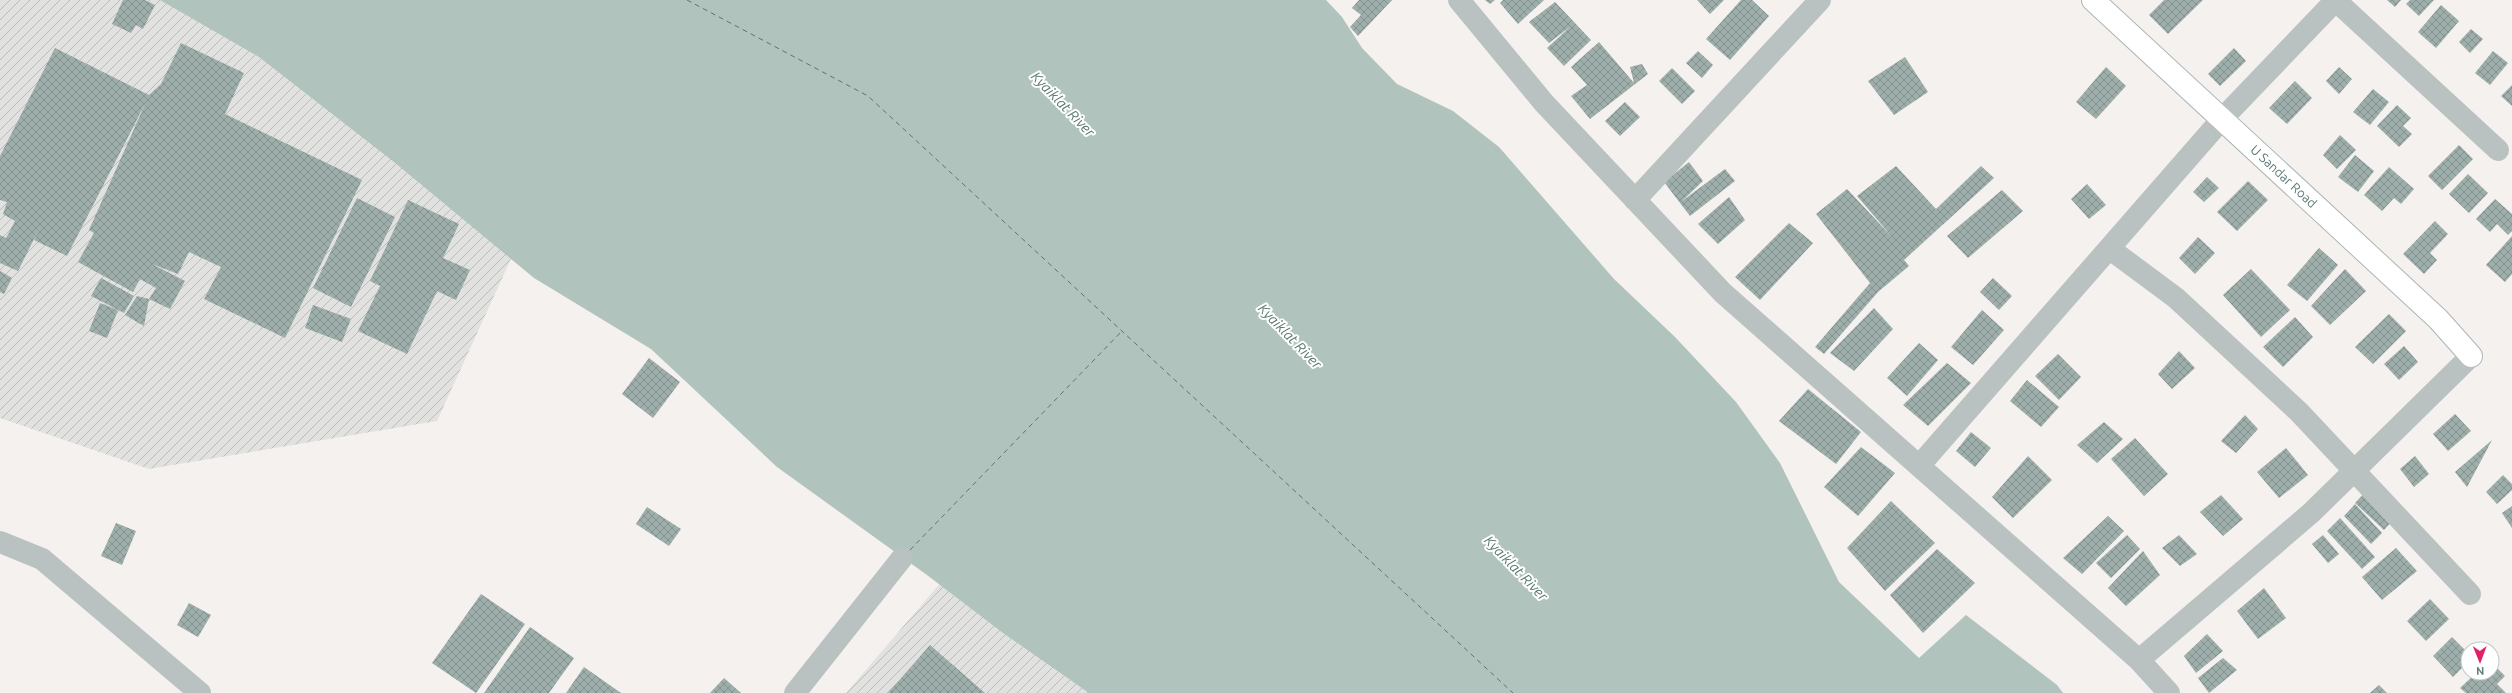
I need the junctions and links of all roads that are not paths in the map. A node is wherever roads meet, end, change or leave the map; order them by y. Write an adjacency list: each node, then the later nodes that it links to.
1 (1459, 0): 7 (street)
2 (2093, 0): 5 (main road, U Sandar Road)
3 (2336, 0): 5 (street); 6 (street)
4 (1809, 4): 7 (street)
5 (2222, 119): 8 (street); 9 (main road, U Sandar Road)
6 (2498, 150)
7 (1635, 200): 10 (street)
8 (2110, 249): 10 (street); 11 (street)
9 (2471, 356): 11 (street)
10 (1919, 466): 15 (street)
11 (2354, 471): 14 (street); 15 (street)
12 (0, 542): 16 (street)
13 (902, 558): 17 (street)
14 (2470, 594)
15 (2139, 660): 18 (street)
16 (200, 693)
17 (795, 693)
18 (2169, 693)

